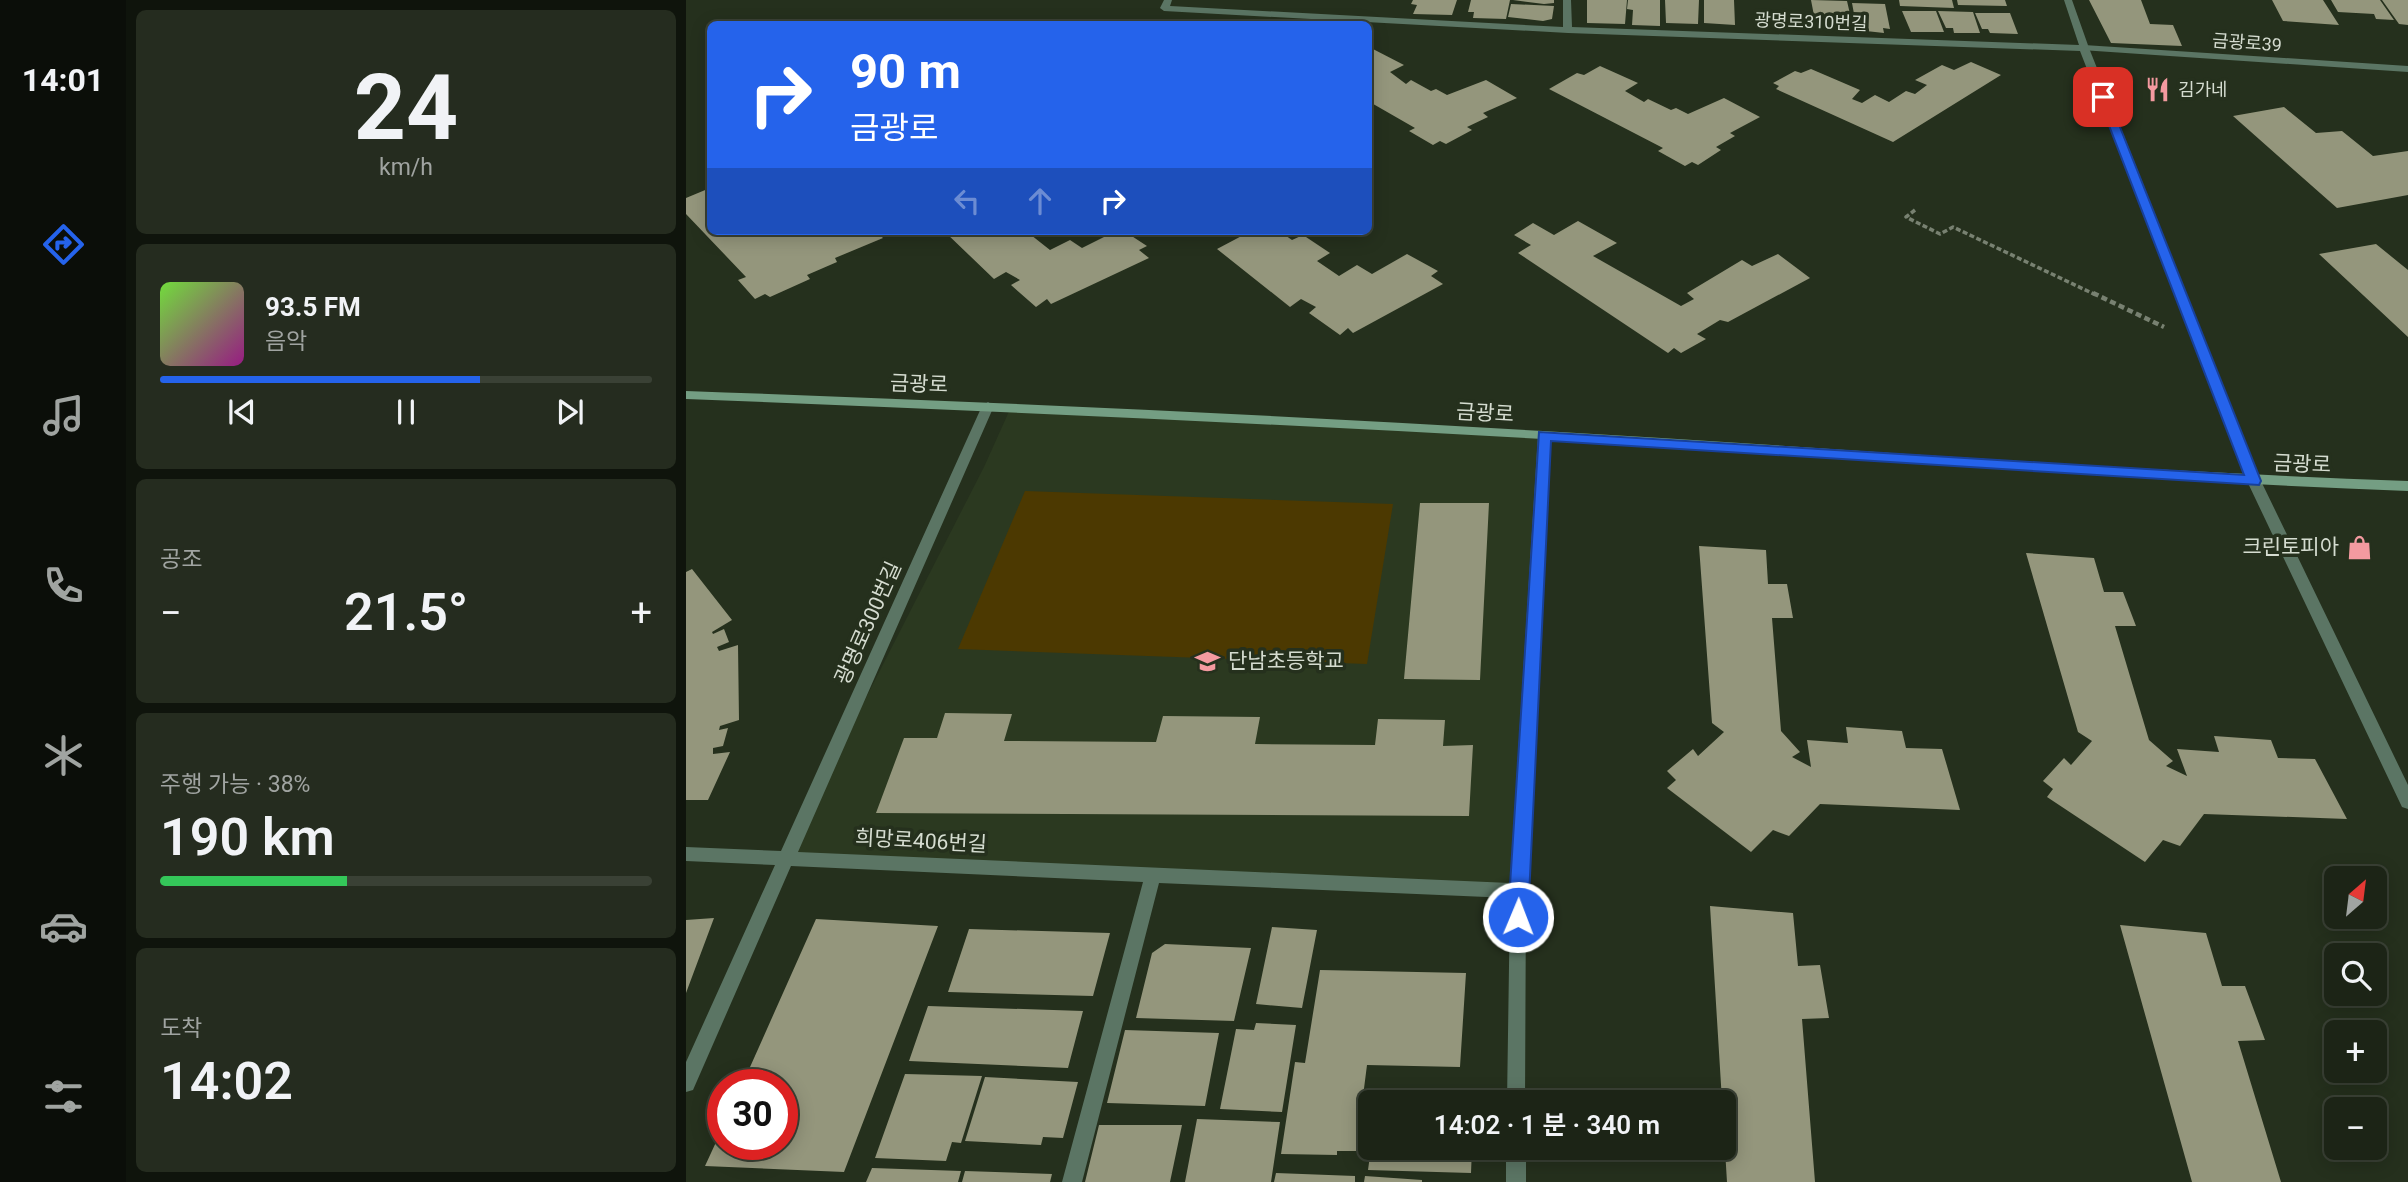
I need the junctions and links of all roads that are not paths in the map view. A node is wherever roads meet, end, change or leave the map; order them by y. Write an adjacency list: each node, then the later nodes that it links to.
1 (1168, 0): 4 (street)
2 (1567, 0): 4 (street)
3 (2067, 0): 5 (street)
4 (1568, 30): 5 (street, 광명로310번길)
5 (2084, 48): 6 (street, 금광로39); 10 (street)
6 (2408, 69)
7 (686, 395): 8 (street, 금광로)
8 (988, 406): 9 (street, 금광로); 14 (street, 광명로300번길)
9 (1544, 435): 10 (street, 금광로); 16 (street)
10 (2253, 481): 11 (street, 금광로); 12 (street)
11 (2408, 486)
12 (2408, 802)
13 (686, 853): 14 (street, 희망로406번길)
14 (785, 856): 15 (street, 희망로406번길); 17 (street, 광명로300번길)
15 (1153, 875): 16 (street, 희망로406번길); 20 (street)
16 (1518, 891): 18 (street)
17 (686, 1083)
18 (1516, 1090)
19 (1516, 1160): 21 (street)
20 (1072, 1182)
21 (1516, 1182)

